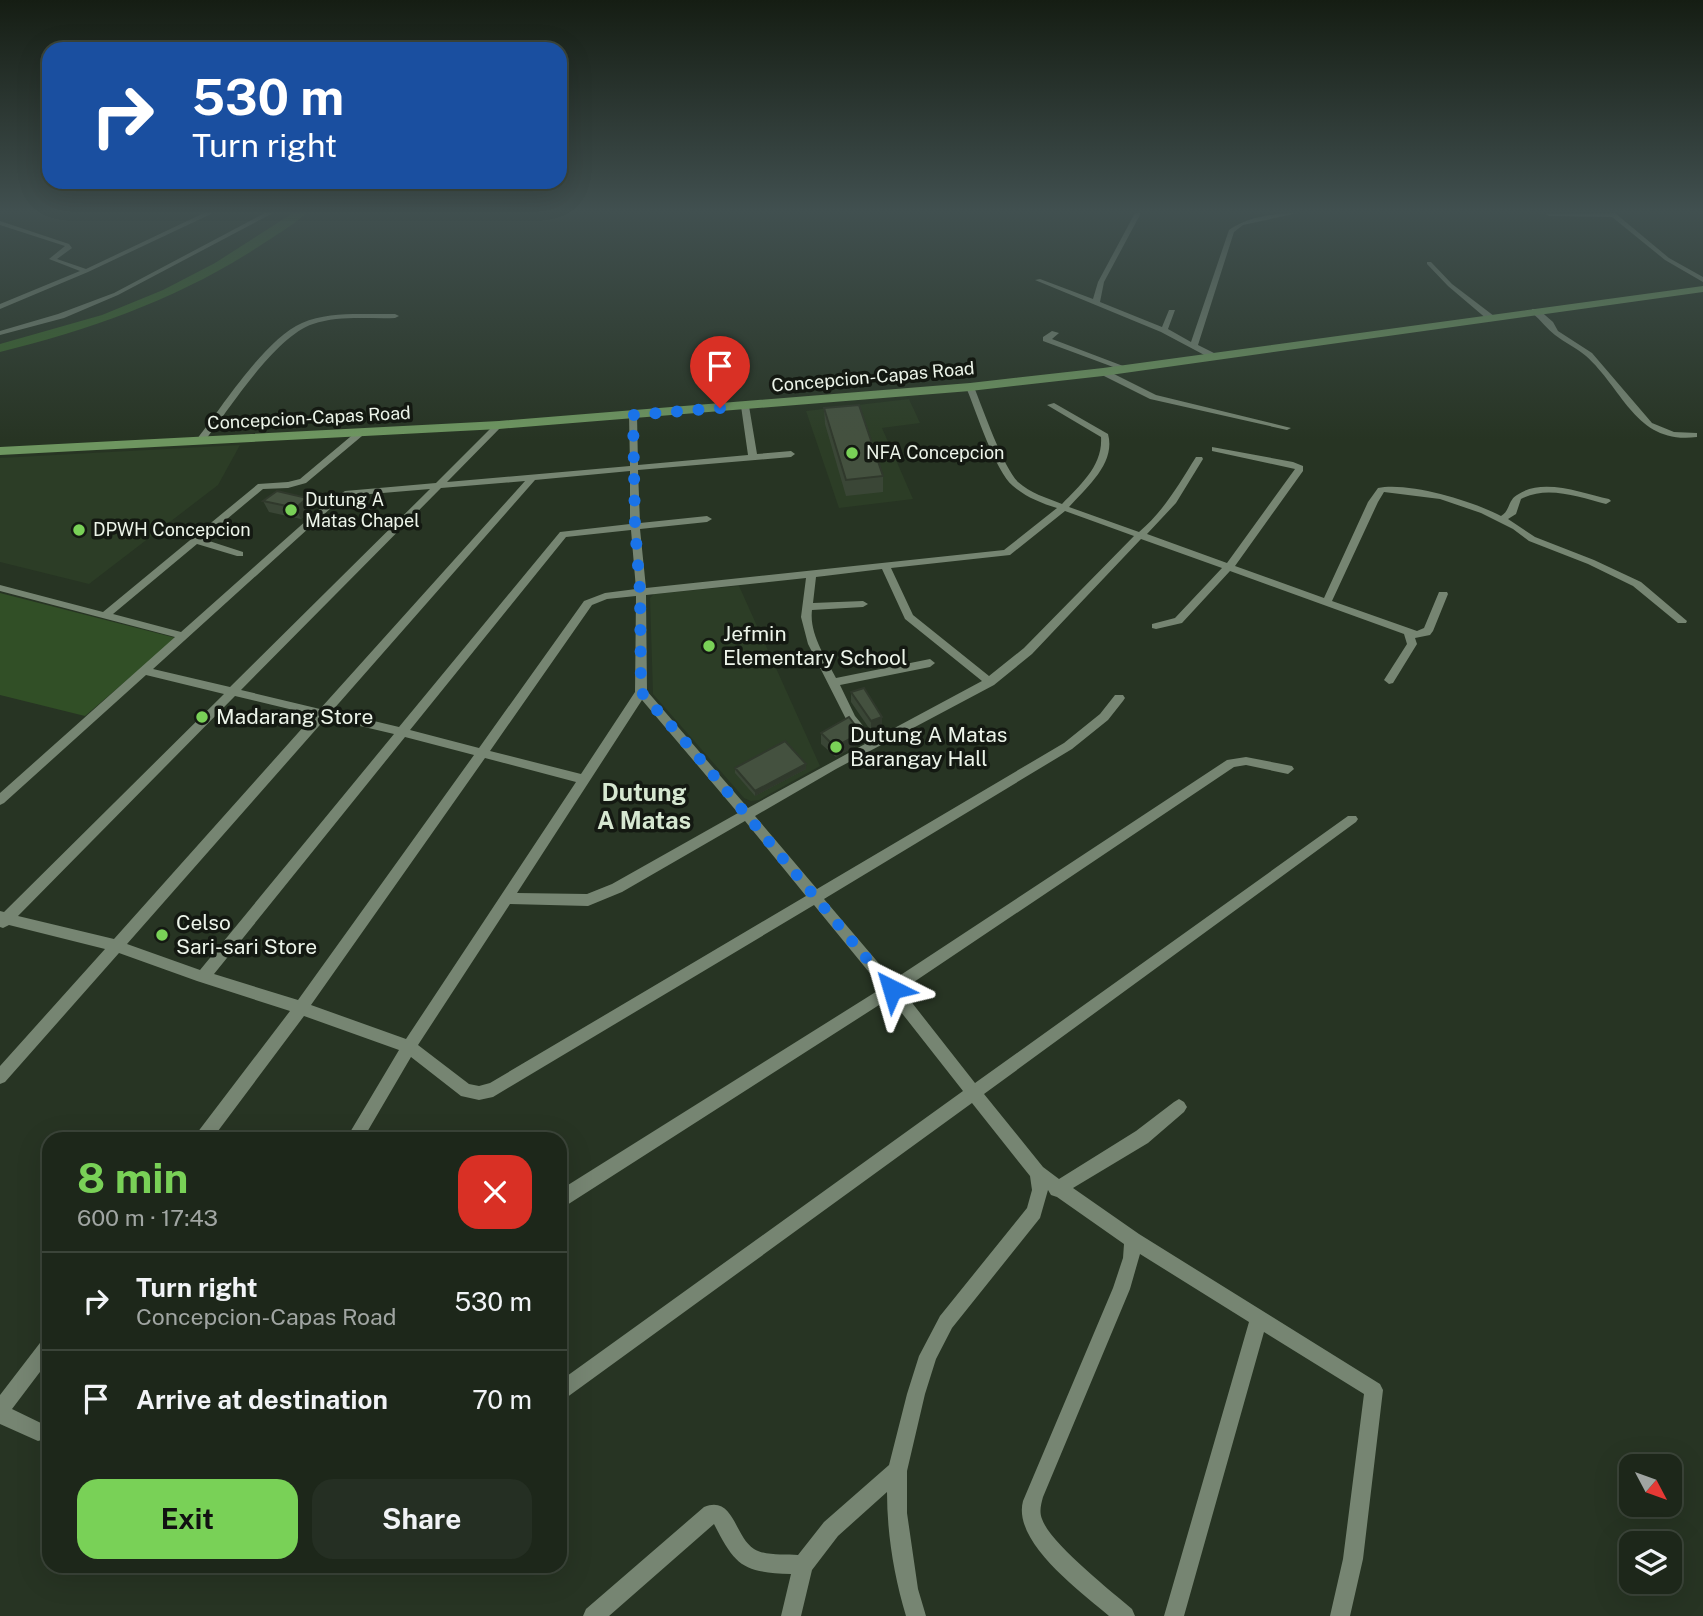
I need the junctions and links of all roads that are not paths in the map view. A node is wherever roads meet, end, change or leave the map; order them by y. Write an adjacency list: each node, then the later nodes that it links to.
1 (44, 288): 9 (street)
2 (128, 288): 15 (street)
3 (1059, 288): 8 (street)
4 (1099, 288): 8 (street)
5 (1212, 288): 17 (street)
6 (1454, 288): 13 (street)
7 (1703, 289): 11 (main road, Concepcion-Capas Road)
8 (1096, 303): 14 (street)
9 (0, 307)
10 (1171, 312): 14 (street)
11 (1535, 312): 13 (main road, Concepcion-Capas Road); 28 (street)
12 (394, 316): 29 (street)
13 (1491, 318): 18 (main road, Concepcion-Capas Road)
14 (1164, 330): 17 (street)
15 (0, 333)
16 (1055, 333): 19 (street)
17 (1194, 345): 18 (street)
18 (1213, 356): 19 (main road, Concepcion-Capas Road)
19 (1126, 369): 20 (main road, Concepcion-Capas Road)
20 (1103, 372): 21 (main road, Concepcion-Capas Road); 26 (street)
21 (970, 387): 23 (main road, Concepcion-Capas Road); 41 (street)
22 (1051, 405): 41 (street)
23 (745, 406): 24 (main road, Concepcion-Capas Road); 33 (street)
24 (633, 415): 25 (main road, Concepcion-Capas Road); 35 (street)
25 (499, 425): 27 (main road, Concepcion-Capas Road); 37 (street)
26 (1287, 428)
27 (359, 434): 29 (main road, Concepcion-Capas Road); 39 (street)
28 (1694, 435)
29 (200, 441): 31 (main road, Concepcion-Capas Road)
30 (1215, 449): 49 (street)
31 (0, 451)
32 (791, 454): 33 (street)
33 (753, 457): 35 (street)
34 (1199, 459): 45 (street)
35 (636, 468): 36 (street); 44 (street)
36 (533, 478): 37 (street); 70 (street)
37 (438, 484): 61 (street); 67 (street)
38 (242, 486): 39 (street)
39 (261, 486): 46 (street)
40 (1606, 502): 43 (street)
41 (1062, 509): 45 (street); 48 (street)
42 (706, 519): 44 (street)
43 (1502, 519): 54 (street); 58 (street)
44 (635, 526): 52 (street); 71 (street)
45 (1139, 536): 49 (street); 65 (street)
46 (196, 540): 47 (street); 57 (street)
47 (240, 554)
48 (885, 566): 50 (street); 65 (street)
49 (1230, 566): 54 (street); 59 (street)
50 (811, 574): 52 (street); 56 (street)
51 (0, 588): 57 (street)
52 (640, 592): 68 (street); 73 (street)
53 (1443, 594): 60 (street)
54 (1327, 602): 60 (street)
55 (863, 604): 56 (street)
56 (809, 607): 66 (street)
57 (104, 616): 61 (street)
58 (1682, 621)
59 (1156, 626)
60 (1408, 632): 64 (street)
61 (183, 636): 63 (street)
62 (930, 663): 66 (street)
63 (145, 671): 67 (street); 76 (street)
64 (1389, 680)
65 (990, 682): 72 (street)
66 (834, 683): 72 (street)
67 (232, 692): 70 (street); 81 (street)
68 (641, 692): 75 (street); 77 (street)
69 (1119, 698): 79 (street)
70 (322, 714): 71 (street); 82 (street)
71 (401, 732): 73 (street); 83 (street)
72 (873, 744): 77 (street)
73 (481, 753): 75 (street); 85 (street)
74 (1288, 769): 84 (street)
75 (582, 779): 80 (street)
76 (0, 800)
77 (748, 816): 79 (street); 80 (street)
78 (1352, 819): 88 (street)
79 (814, 896): 84 (street); 86 (street)
80 (509, 898): 86 (street)
81 (2, 920): 82 (street)
82 (117, 946): 83 (street); 87 (street)
83 (202, 977): 85 (street)
84 (892, 989): 88 (street); 94 (street)
85 (301, 1008): 86 (street); 90 (street)
86 (409, 1047): 91 (street)
87 (0, 1077)
88 (974, 1092): 92 (street); 98 (street)
89 (1179, 1107): 93 (street)
90 (208, 1132)
91 (358, 1132)
92 (1037, 1173): 93 (street); 100 (street)
93 (1057, 1189): 95 (street)
94 (567, 1195)
95 (1133, 1240): 96 (street); 105 (street)
96 (1259, 1318): 106 (street); 107 (street)
97 (42, 1354): 99 (street)
98 (567, 1387)
99 (38, 1432)
100 (897, 1471): 101 (street); 104 (street)
101 (803, 1565): 102 (street); 103 (street)
102 (593, 1616)
103 (791, 1616)
104 (916, 1616)
105 (1125, 1616)
106 (1174, 1616)
107 (1340, 1616)

